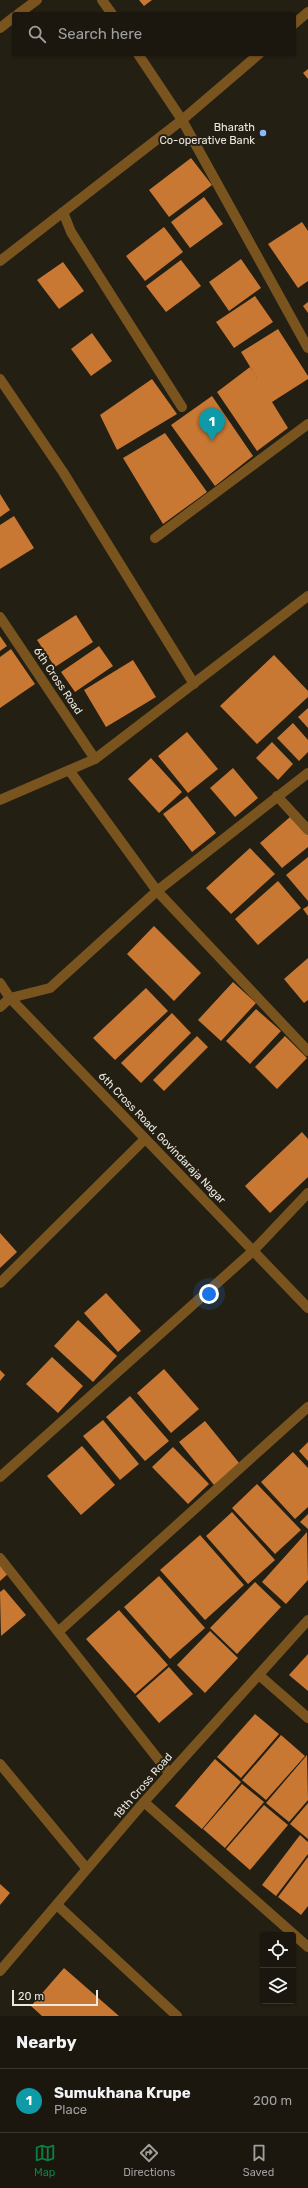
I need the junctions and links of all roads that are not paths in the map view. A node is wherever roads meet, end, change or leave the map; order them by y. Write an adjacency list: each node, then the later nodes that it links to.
1 (37, 0): 3 (street)
2 (102, 0): 4 (street)
3 (21, 12)
4 (111, 12)
5 (308, 12): 7 (street)
6 (12, 19): 8 (street)
7 (296, 22)
8 (0, 28)
9 (139, 56): 11 (street)
10 (258, 56): 11 (street)
11 (182, 120): 12 (street); 14 (street)
12 (63, 212): 13 (street); 16 (street)
13 (0, 261)
14 (308, 348)
15 (0, 379): 21 (street)
16 (182, 407)
17 (308, 424): 18 (street)
18 (156, 538)
19 (308, 596): 21 (street)
20 (0, 617): 22 (street, 6th Cross Road)
21 (194, 684): 22 (street)
22 (95, 758): 23 (street)
23 (69, 770): 26 (street); 28 (street)
24 (308, 773): 25 (street)
25 (277, 796): 27 (street); 28 (street)
26 (0, 800)
27 (308, 830)
28 (157, 891): 30 (street); 32 (street)
29 (0, 983): 30 (street, 6th Cross Road, Govindaraja Nagar)
30 (10, 998): 31 (street); 33 (street, 6th Cross Road, Govindaraja Nagar)
31 (0, 1007)
32 (308, 1051)
33 (146, 1139): 35 (street, 6th Cross Road, Govindaraja Nagar); 36 (street)
34 (308, 1193): 35 (street)
35 (253, 1251): 37 (street, 6th Cross Road, Govindaraja Nagar); 39 (street)
36 (0, 1283)
37 (308, 1308)
38 (308, 1407): 42 (street)
39 (0, 1477)
40 (0, 1558): 42 (street)
41 (308, 1620): 43 (street, 18th Cross Road)
42 (58, 1632): 46 (street)
43 (259, 1675): 44 (street); 46 (street, 18th Cross Road)
44 (308, 1718)
45 (0, 1764): 48 (street)
46 (170, 1773): 47 (street, 18th Cross Road)
47 (144, 1802): 48 (street, 18th Cross Road); 50 (street)
48 (87, 1869): 49 (street, 18th Cross Road)
49 (57, 1905): 51 (street, 18th Cross Road); 52 (street)
50 (308, 1947)
51 (0, 1971)
52 (177, 2016)

